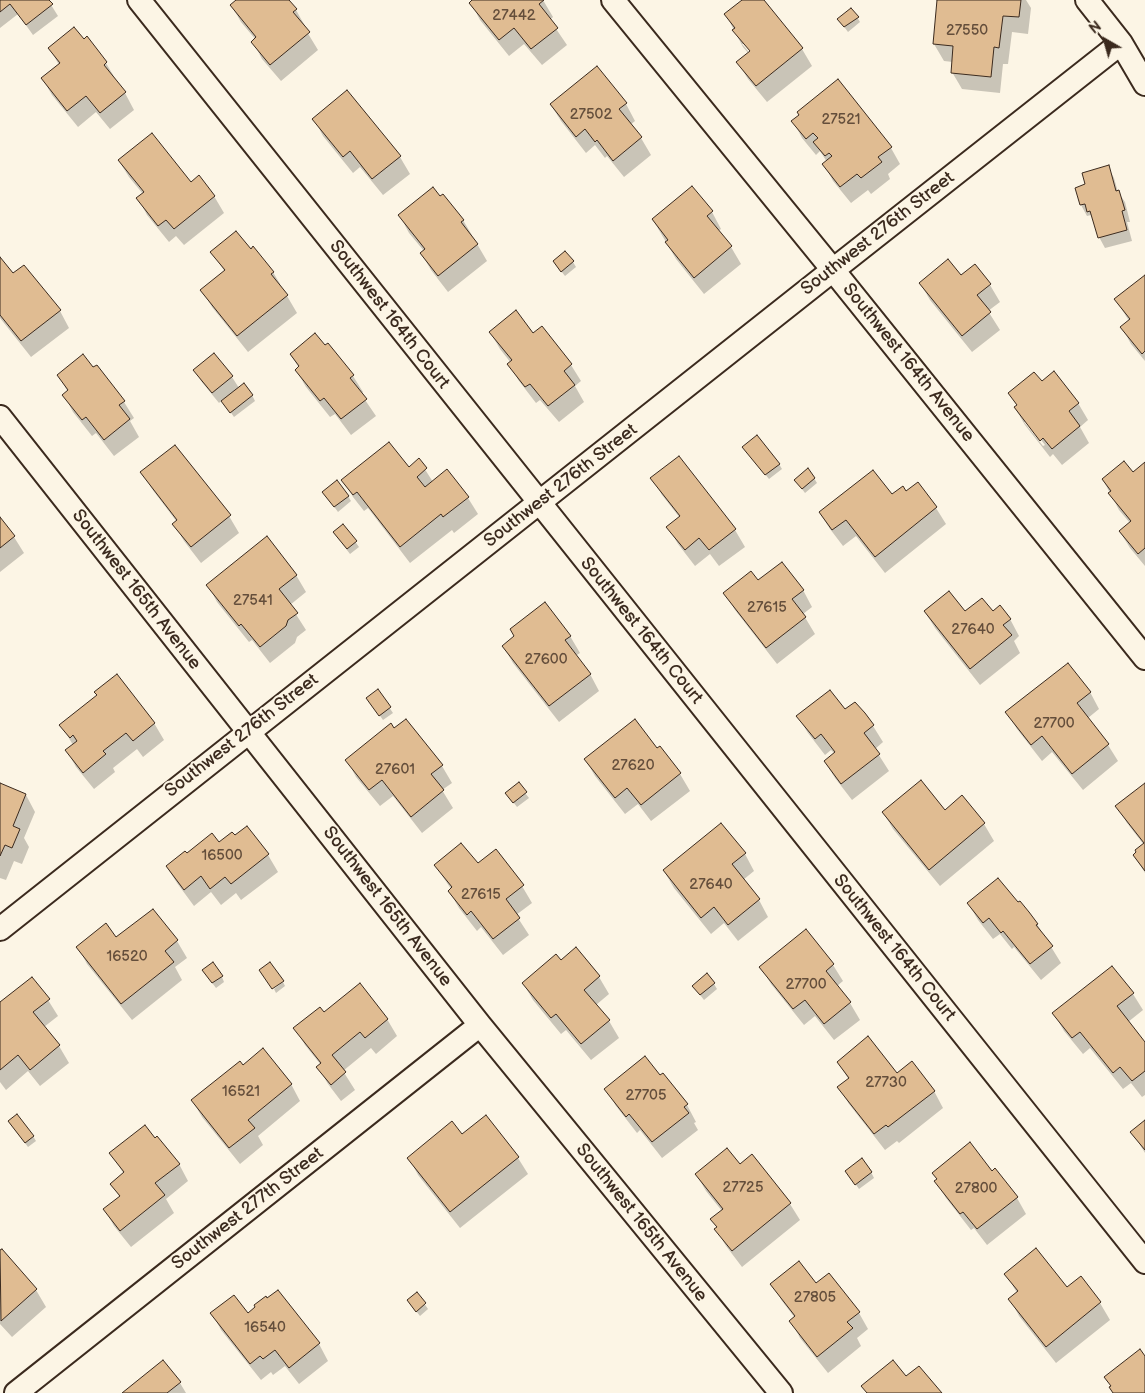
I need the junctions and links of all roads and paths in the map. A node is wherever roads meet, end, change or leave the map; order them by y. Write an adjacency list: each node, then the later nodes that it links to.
1 (139, 0): 8 (street, Southwest 164th Court)
2 (613, 0): 6 (street, Southwest 164th Avenue)
3 (1087, 0): 4 (street)
4 (1121, 44): 5 (street); 6 (street, Southwest 276th Street)
5 (1145, 84)
6 (833, 270): 8 (street, Southwest 276th Street); 9 (street, Southwest 164th Avenue)
7 (0, 417): 10 (street, Southwest 165th Avenue)
8 (539, 504): 10 (street, Southwest 276th Street); 13 (street, Southwest 164th Court)
9 (1145, 658)
10 (248, 732): 11 (street, Southwest 276th Street); 12 (street, Southwest 165th Avenue)
11 (0, 929)
12 (480, 1025): 14 (street, Southwest 277th Street); 15 (street, Southwest 165th Avenue)
13 (1145, 1262)
14 (16, 1393)
15 (781, 1393)

